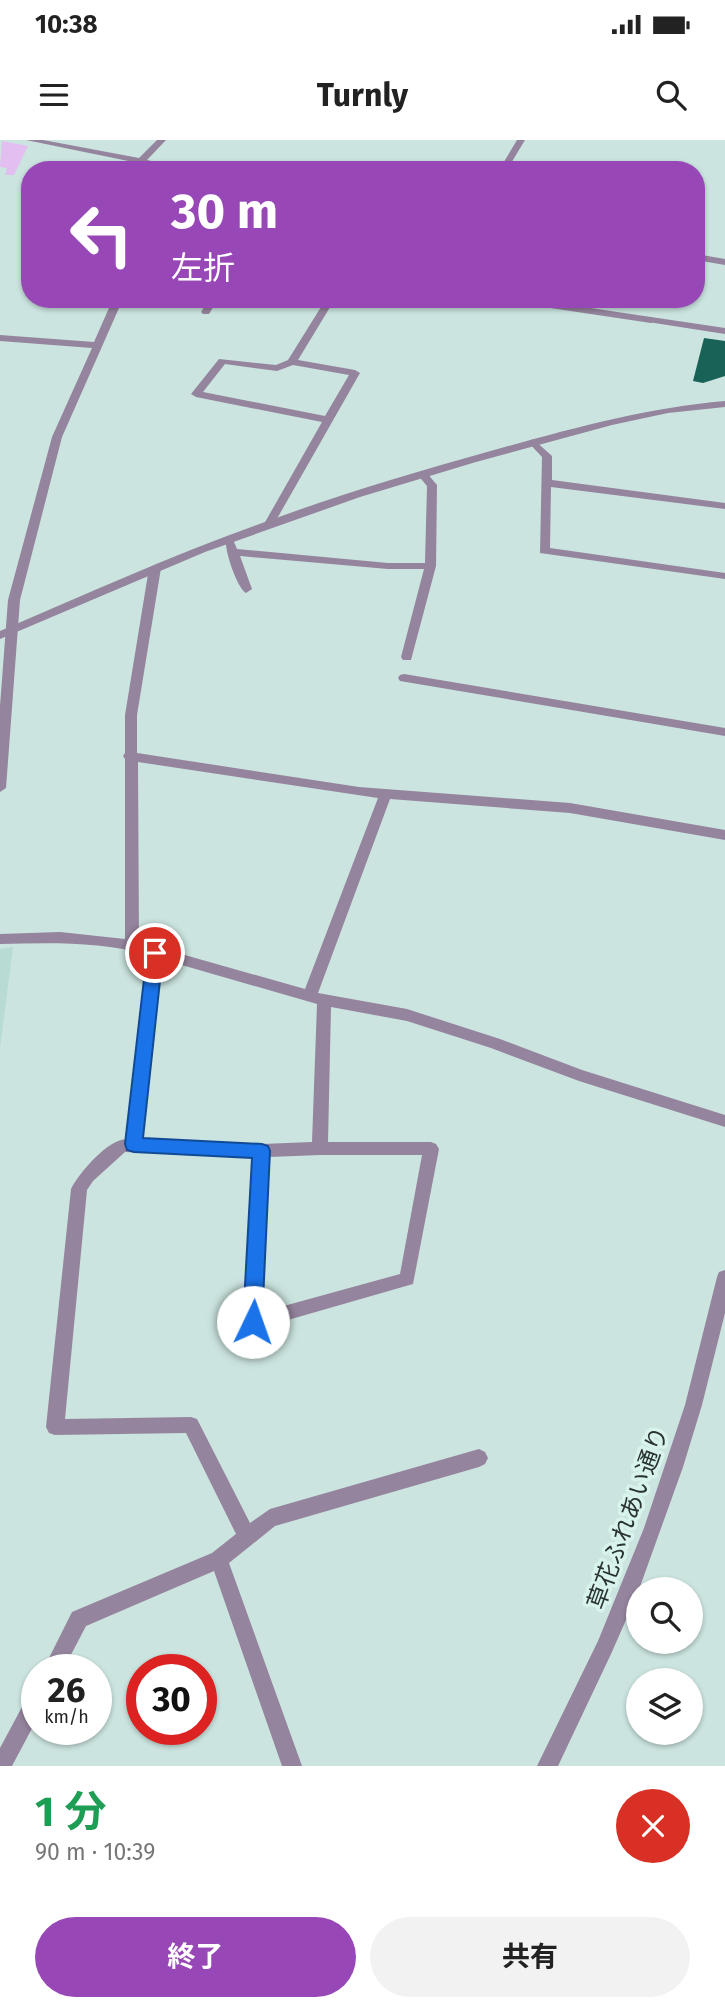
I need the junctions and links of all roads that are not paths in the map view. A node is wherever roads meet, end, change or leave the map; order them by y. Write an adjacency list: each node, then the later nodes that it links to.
1 (30, 140): 4 (street)
2 (162, 140): 4 (street)
3 (521, 140): 5 (street)
4 (141, 161)
5 (508, 161)
6 (705, 259): 7 (street)
7 (725, 262)
8 (114, 308): 15 (street)
9 (208, 308): 12 (street)
10 (325, 308): 16 (street)
11 (570, 308): 13 (street)
12 (206, 312)
13 (725, 331)
14 (0, 338): 15 (street)
15 (96, 345): 30 (street)
16 (292, 362): 18 (street); 18 (street)
17 (725, 404): 19 (street)
18 (329, 420): 23 (street)
19 (533, 442): 20 (street); 21 (street)
20 (422, 474): 23 (street); 26 (street)
21 (547, 483): 22 (street); 28 (street)
22 (725, 506)
23 (269, 524): 24 (street)
24 (228, 540): 25 (street); 27 (street)
25 (232, 552): 26 (street); 29 (street)
26 (430, 566): 32 (street)
27 (155, 568): 30 (street); 35 (street)
28 (725, 576)
29 (246, 589)
30 (12, 630): 31 (street); 36 (street)
31 (0, 635)
32 (407, 657)
33 (404, 678): 34 (street)
34 (725, 732)
35 (129, 756): 37 (street); 40 (street)
36 (0, 788)
37 (386, 793): 38 (street); 42 (street)
38 (725, 835)
39 (0, 939): 40 (street)
40 (132, 945): 41 (street)
41 (155, 953): 42 (street); 44 (street)
42 (317, 997): 43 (street); 45 (street)
43 (725, 1121)
44 (134, 1144): 46 (street); 49 (street)
45 (320, 1148): 46 (street); 46 (street)
46 (262, 1151)
47 (725, 1277): 55 (street, 草花ふれあい通り)
48 (479, 1458): 49 (street)
49 (247, 1536): 50 (street)
50 (219, 1559): 51 (street); 54 (street)
51 (60, 1654)
52 (21, 1729): 53 (street)
53 (1, 1766)
54 (292, 1766)
55 (547, 1766)

